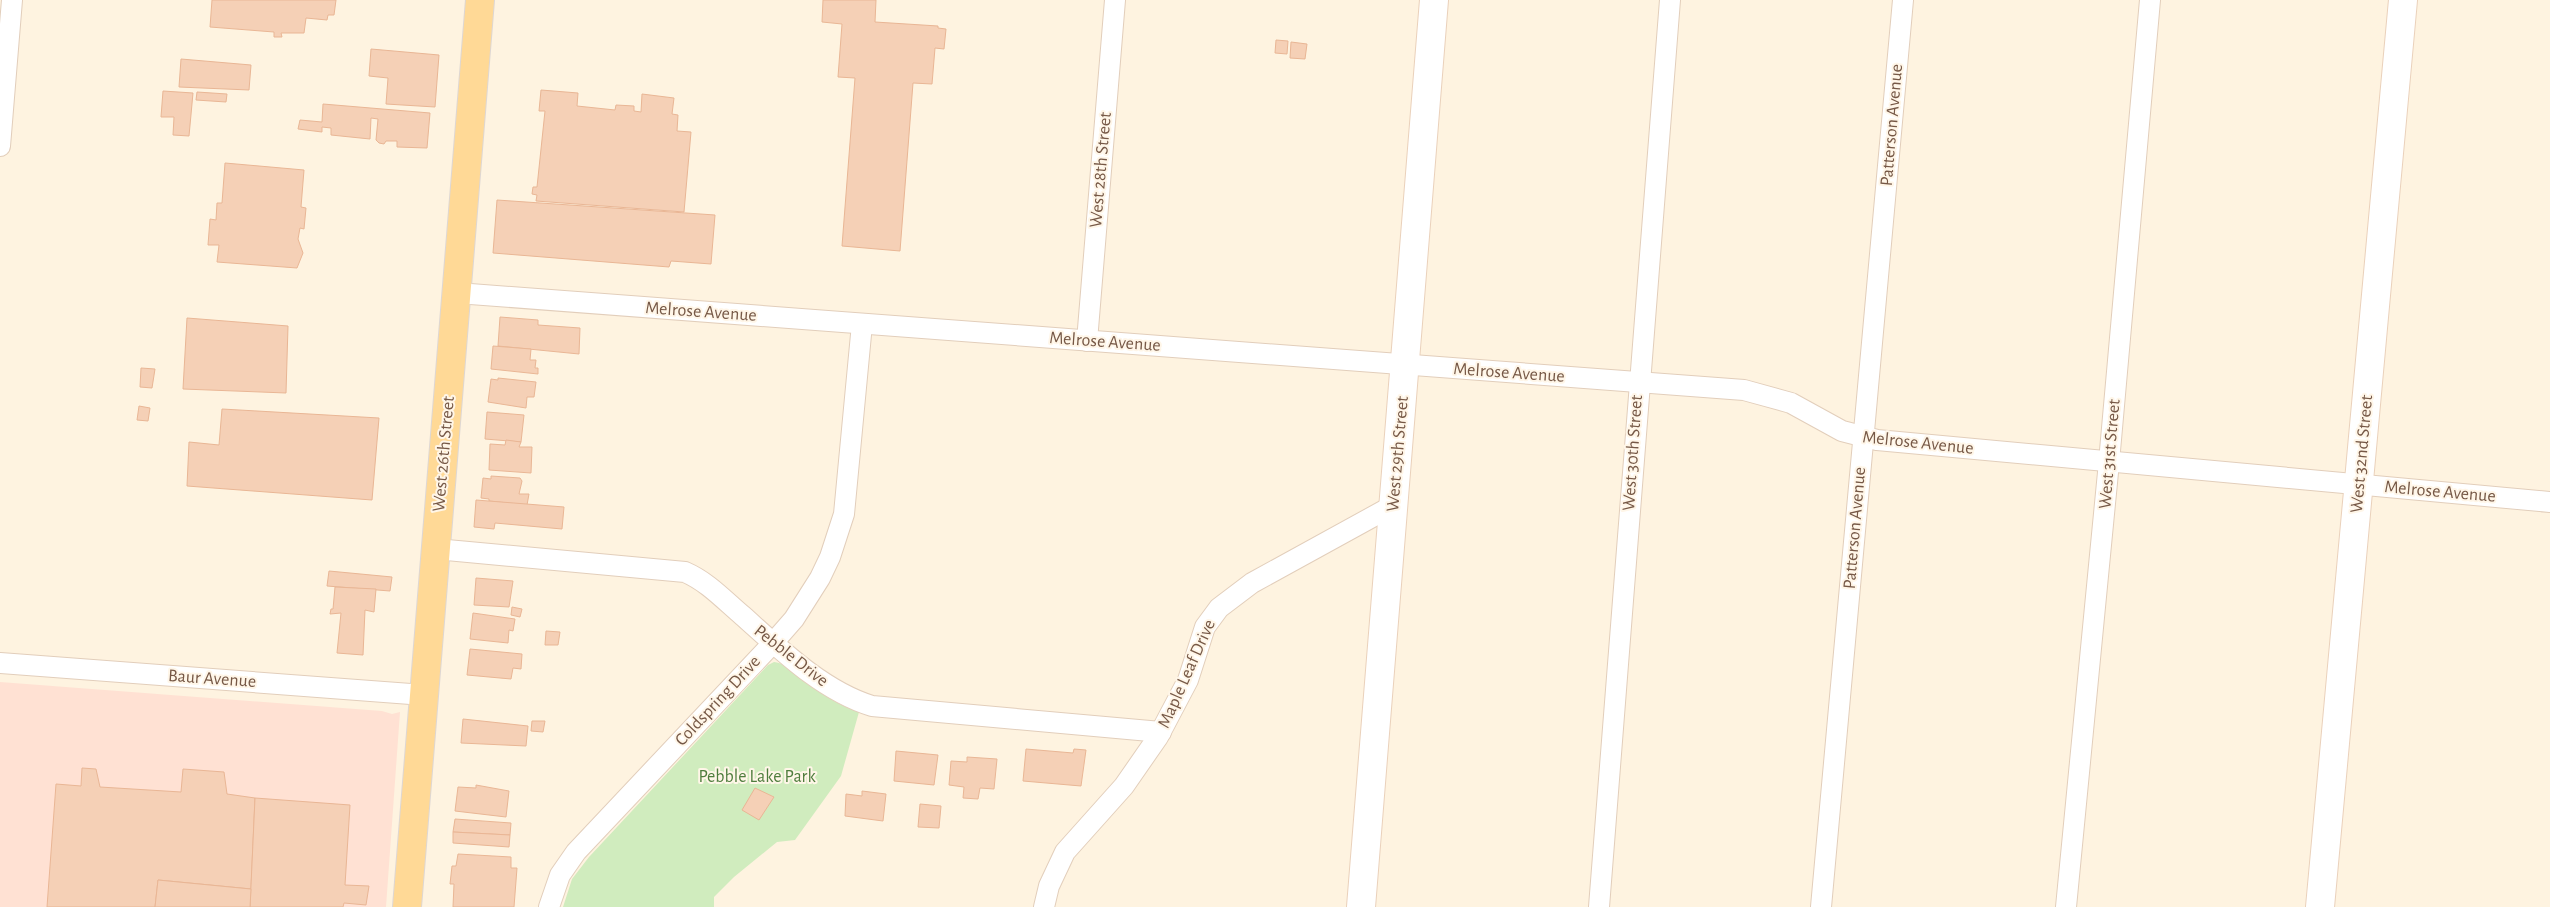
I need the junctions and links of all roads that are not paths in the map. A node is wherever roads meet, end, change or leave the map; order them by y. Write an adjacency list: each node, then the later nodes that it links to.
1 (12, 0): 9 (street)
2 (480, 0): 10 (main road, West 26th Street)
3 (1115, 0): 12 (street, West 28th Street)
4 (1434, 0): 13 (street, West 29th Street)
5 (1670, 0): 14 (street, West 30th Street)
6 (1903, 0): 15 (street, Patterson Avenue)
7 (2150, 0): 16 (street, West 31st Street)
8 (2403, 0): 17 (street, West 32nd Street)
9 (0, 146)
10 (456, 293): 11 (street, Melrose Avenue); 20 (main road, West 26th Street)
11 (862, 324): 12 (street, Melrose Avenue); 21 (street, Coldspring Drive)
12 (1087, 341): 13 (street, Melrose Avenue)
13 (1405, 365): 14 (street, Melrose Avenue); 19 (street, West 29th Street)
14 (1638, 382): 15 (street, Melrose Avenue); 29 (street, West 30th Street)
15 (1864, 438): 16 (street, Melrose Avenue); 30 (street, Patterson Avenue)
16 (2109, 462): 17 (street, Melrose Avenue); 31 (street, West 31st Street)
17 (2359, 484): 18 (street, Melrose Avenue); 32 (street, West 32nd Street)
18 (2550, 502)
19 (1394, 505): 24 (street, Maple Leaf Drive); 28 (street, West 29th Street)
20 (436, 549): 21 (street, Pebble Drive); 23 (main road, West 26th Street)
21 (773, 643): 24 (street, Pebble Drive); 26 (street, Coldspring Drive)
22 (0, 663): 23 (street, Baur Avenue)
23 (424, 695): 25 (main road, West 26th Street)
24 (1160, 732): 27 (street, Maple Leaf Drive)
25 (407, 907)
26 (549, 907)
27 (1044, 907)
28 (1361, 907)
29 (1598, 907)
30 (1821, 907)
31 (2066, 907)
32 (2320, 907)

